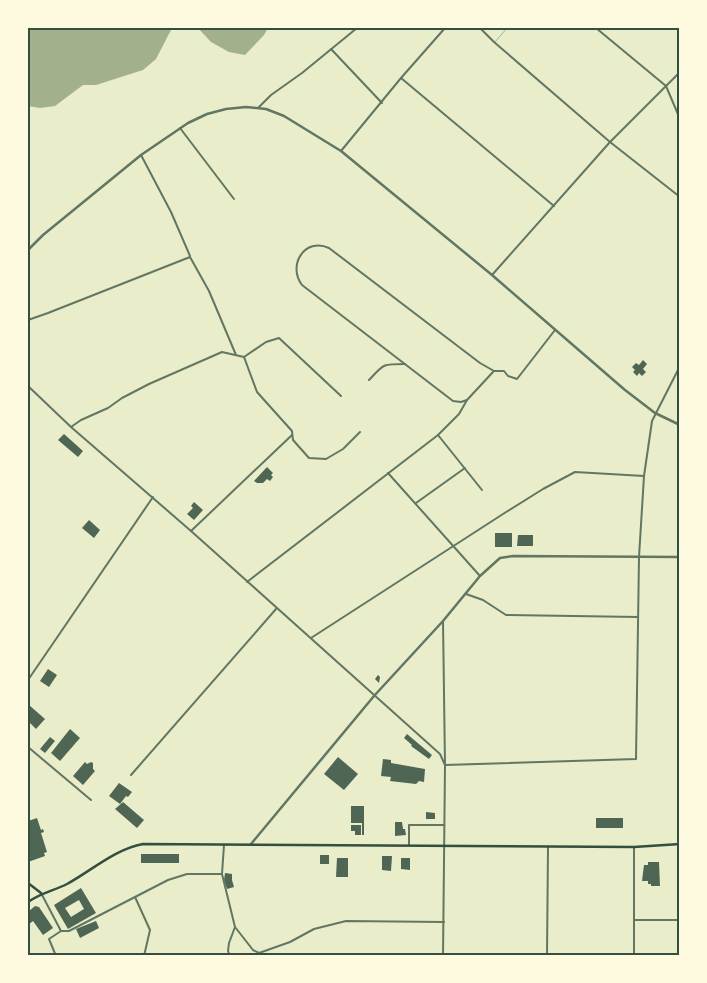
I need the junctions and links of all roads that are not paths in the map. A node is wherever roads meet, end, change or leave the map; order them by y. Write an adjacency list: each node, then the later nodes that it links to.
1 (357, 28): 7 (street)
2 (445, 28): 9 (street)
3 (480, 28): 6 (street)
4 (506, 28): 6 (lane)
5 (596, 28): 10 (street)
6 (494, 42): 15 (street)
7 (331, 49): 11 (street); 12 (street)
8 (680, 72): 10 (street)
9 (400, 78): 11 (street); 20 (street)
10 (666, 86): 13 (street); 15 (street)
11 (382, 103): 16 (street)
12 (258, 108): 14 (street); 16 (street)
13 (680, 119)
14 (180, 128): 17 (street); 19 (street)
15 (610, 142): 18 (street); 20 (street)
16 (341, 151): 23 (street)
17 (141, 155): 21 (street); 22 (street)
18 (680, 198)
19 (234, 199)
20 (554, 206): 23 (street)
21 (28, 250)
22 (190, 257): 24 (street); 26 (street)
23 (492, 276): 25 (street)
24 (28, 320)
25 (555, 330): 30 (street); 35 (street)
26 (236, 355): 27 (street); 37 (street)
27 (244, 357): 33 (street); 39 (street)
28 (406, 364): 30 (street); 31 (street); 34 (street)
29 (680, 366): 35 (street)
30 (494, 371): 34 (street)
31 (369, 380)
32 (28, 386): 37 (street)
33 (340, 396)
34 (466, 400): 40 (street)
35 (655, 414): 36 (street); 43 (street)
36 (680, 425)
37 (71, 427): 45 (street)
38 (360, 432): 39 (street)
39 (292, 435): 47 (street)
40 (438, 435): 41 (street); 42 (street)
41 (465, 468): 44 (street); 46 (street)
42 (388, 473): 46 (street); 52 (street)
43 (644, 476): 48 (street); 49 (street)
44 (482, 490)
45 (153, 497): 47 (street); 58 (street)
46 (416, 503): 48 (street)
47 (191, 531): 52 (street)
48 (454, 545): 51 (street); 57 (street)
49 (639, 557): 50 (street); 51 (street); 55 (street)
50 (680, 557)
51 (480, 576): 53 (street)
52 (247, 582): 54 (street)
53 (465, 594): 55 (street); 56 (street)
54 (276, 608): 57 (street); 62 (street)
55 (638, 617): 61 (street)
56 (443, 622): 59 (street); 61 (street)
57 (311, 638): 59 (street)
58 (28, 680)
59 (374, 696): 61 (street); 65 (street)
60 (28, 747): 63 (street)
61 (445, 765): 64 (street)
62 (131, 775)
63 (90, 800)
64 (444, 825): 68 (street); 69 (street)
65 (251, 844): 67 (main road); 68 (main road)
66 (680, 844): 71 (main road)
67 (224, 845): 72 (street); 74 (main road)
68 (408, 846): 69 (main road)
69 (444, 847): 70 (main road); 79 (street)
70 (548, 847): 71 (main road); 86 (street)
71 (634, 847): 77 (street)
72 (222, 874): 75 (street); 80 (street)
73 (28, 884): 74 (main road)
74 (41, 893): 76 (main road); 81 (street)
75 (134, 897): 81 (street); 83 (street)
76 (28, 902)
77 (634, 920): 78 (street); 87 (street)
78 (680, 920)
79 (444, 922): 80 (street); 85 (street)
80 (235, 927): 84 (street)
81 (61, 930): 82 (street)
82 (56, 956)
83 (144, 956)
84 (230, 956)
85 (443, 956)
86 (547, 956)
87 (634, 956)

